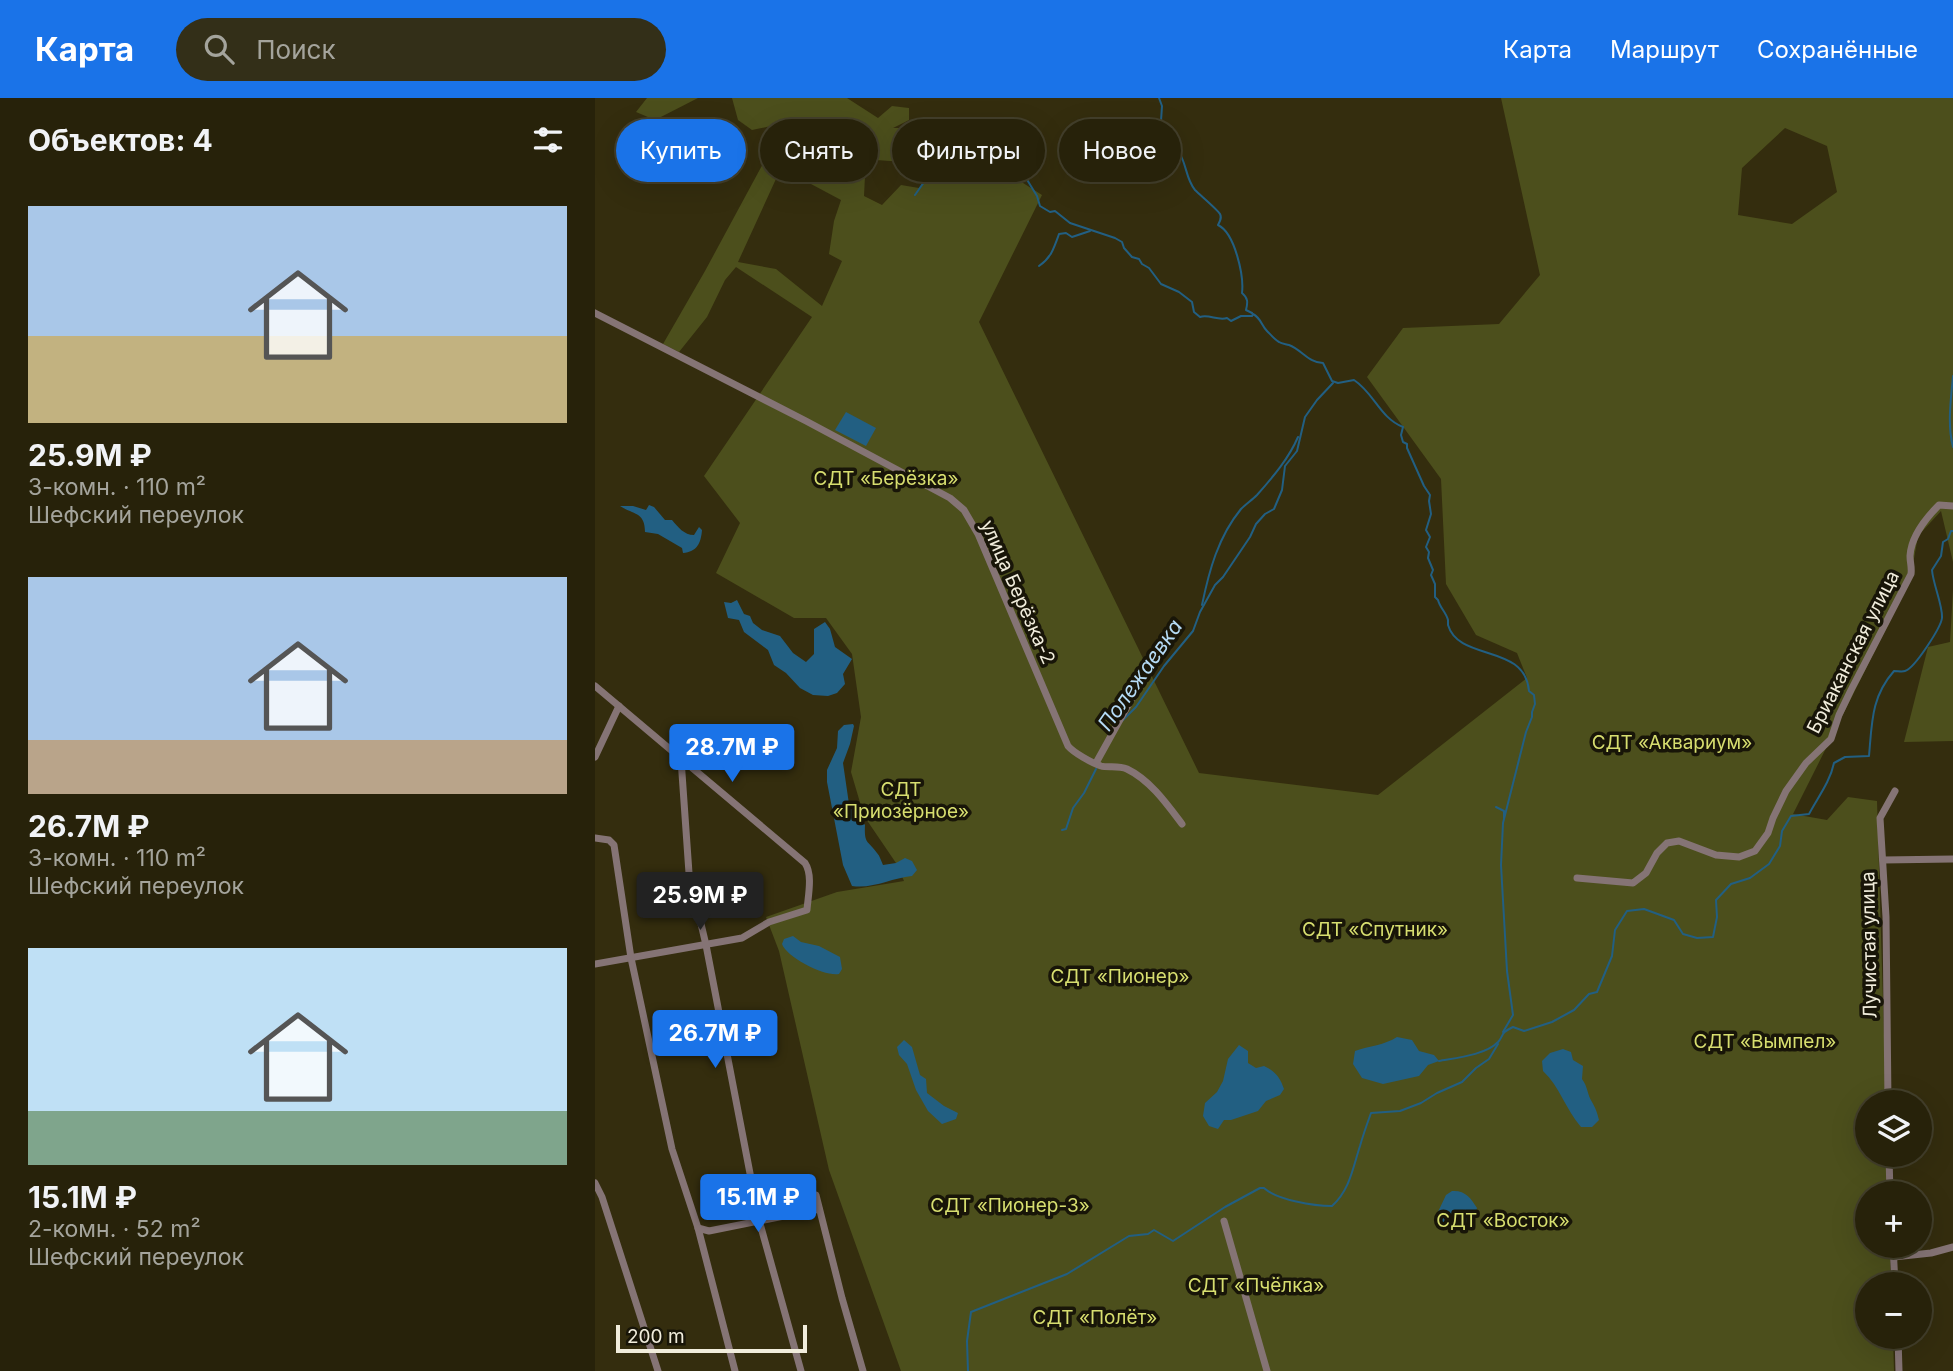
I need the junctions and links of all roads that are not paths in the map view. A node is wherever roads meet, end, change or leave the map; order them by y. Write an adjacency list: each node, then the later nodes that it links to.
1 (595, 313): 8 (street, улица Берёзка-2)
2 (1953, 506): 14 (street, Бриаканская улица)
3 (595, 686): 5 (street)
4 (1137, 689): 8 (street)
5 (619, 706): 6 (street); 7 (street)
6 (595, 757)
7 (681, 759): 15 (street); 15 (street)
8 (1096, 763): 10 (street, улица Берёзка-2)
9 (1895, 791): 13 (street, Лучистая улица)
10 (1182, 824)
11 (595, 838): 16 (street)
12 (1953, 859): 13 (street)
13 (1883, 860): 18 (street, Лучистая улица)
14 (1577, 878)
15 (706, 945): 16 (street); 22 (street)
16 (631, 958): 17 (street); 24 (street)
17 (595, 964)
18 (1888, 1090)
19 (595, 1183): 28 (street)
20 (816, 1195): 21 (street)
21 (819, 1209): 22 (street); 31 (street)
22 (759, 1220): 24 (street); 30 (street)
23 (1224, 1221): 32 (street)
24 (698, 1228): 29 (street)
25 (1953, 1247): 26 (street)
26 (1932, 1253)
27 (1898, 1349): 33 (street)
28 (658, 1371)
29 (735, 1371)
30 (801, 1371)
31 (863, 1371)
32 (1267, 1371)
33 (1899, 1371)

